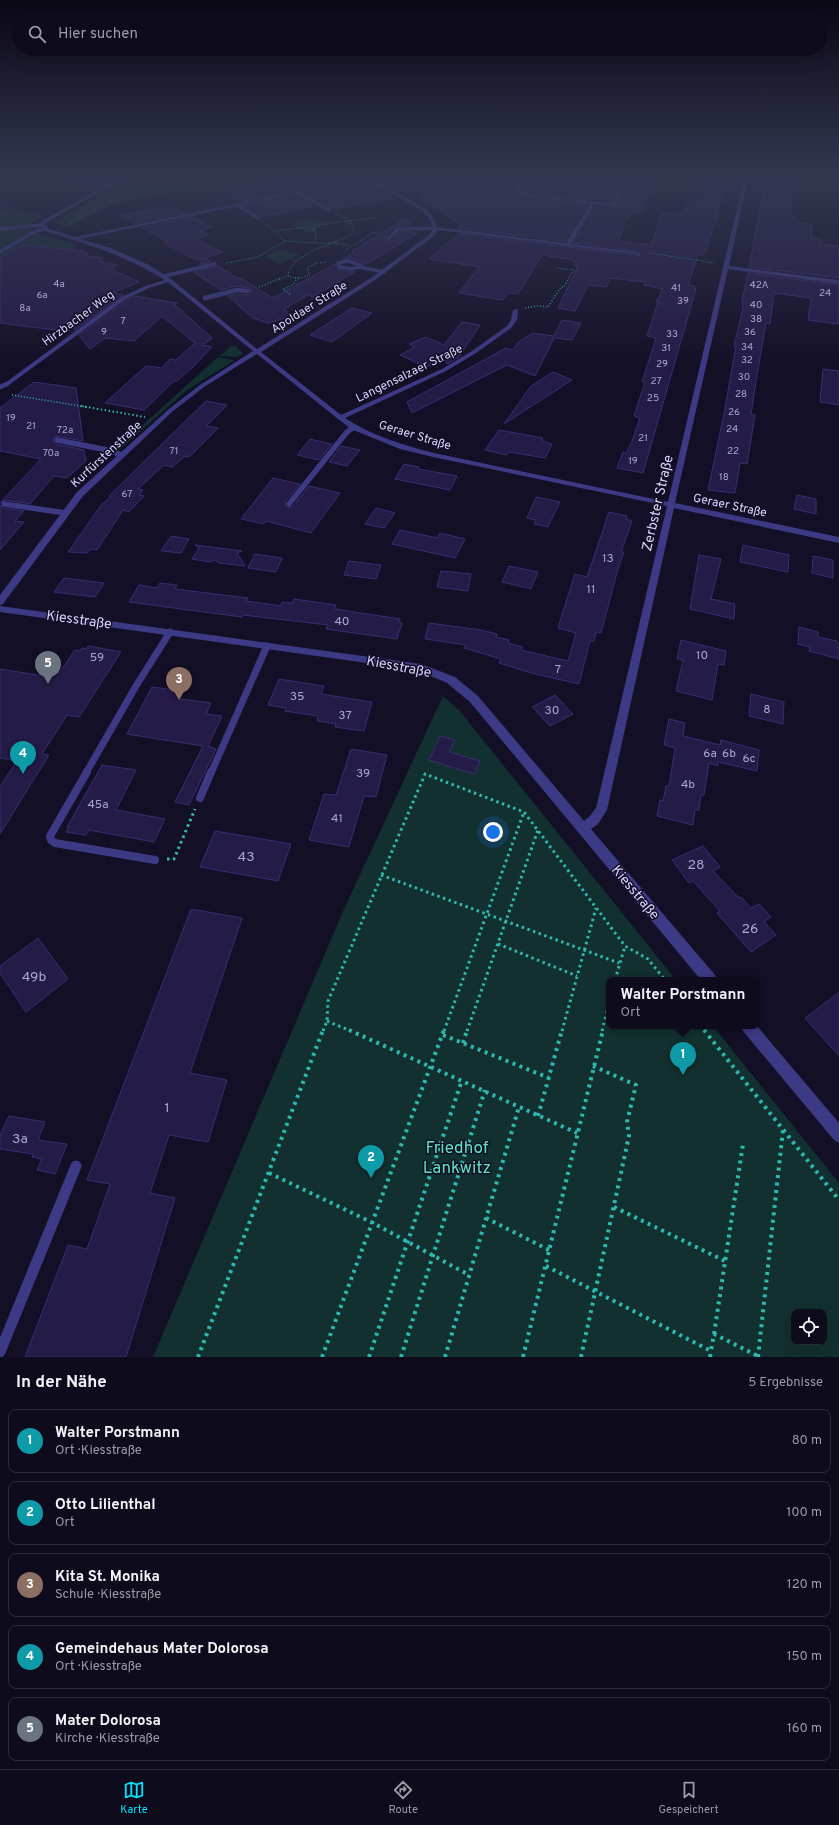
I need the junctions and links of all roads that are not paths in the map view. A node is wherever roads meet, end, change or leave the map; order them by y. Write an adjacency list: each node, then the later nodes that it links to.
1 (18, 241): 8 (lane)
2 (85, 241): 14 (street, Geraer Straße)
3 (424, 241): 13 (street, Apoldaer Straße)
4 (539, 241): 7 (street)
5 (570, 241): 7 (street)
6 (732, 241): 12 (street, Zerbster Straße)
7 (568, 245): 9 (street)
8 (0, 252)
9 (638, 254)
10 (215, 264): 14 (lane)
11 (360, 267): 11 (lane); 13 (lane)
12 (726, 267): 15 (street); 28 (street, Zerbster Straße)
13 (384, 272): 19 (street, Apoldaer Straße)
14 (166, 278): 19 (street, Geraer Straße); 20 (street, Hirzbacher Weg)
15 (839, 282)
16 (248, 291): 17 (lane)
17 (205, 298)
18 (516, 310): 22 (street, Langensalzaer Straße)
19 (257, 352): 22 (street, Geraer Straße); 25 (street, Kurfürstenstraße)
20 (7, 384): 21 (lane)
21 (0, 388)
22 (340, 418): 23 (street, Geraer Straße)
23 (354, 426): 27 (lane); 28 (street, Geraer Straße)
24 (57, 440): 25 (lane)
25 (122, 455): 29 (street, Kurfürstenstraße)
26 (4, 504): 29 (lane)
27 (289, 504)
28 (671, 504): 30 (street, Geraer Straße); 36 (street, Zerbster Straße)
29 (66, 513): 31 (street, Kurfürstenstraße)
30 (839, 540)
31 (0, 602)
32 (0, 609): 33 (street, Kiesstraße)
33 (170, 632): 34 (street, Kiesstraße); 37 (lane)
34 (266, 646): 35 (lane); 36 (street, Kiesstraße)
35 (200, 798)
36 (583, 828): 38 (street, Kiesstraße)
37 (155, 860)
38 (707, 977)
39 (751, 1029): 40 (street)
40 (839, 1134)
41 (76, 1166): 42 (lane)
42 (0, 1352)

